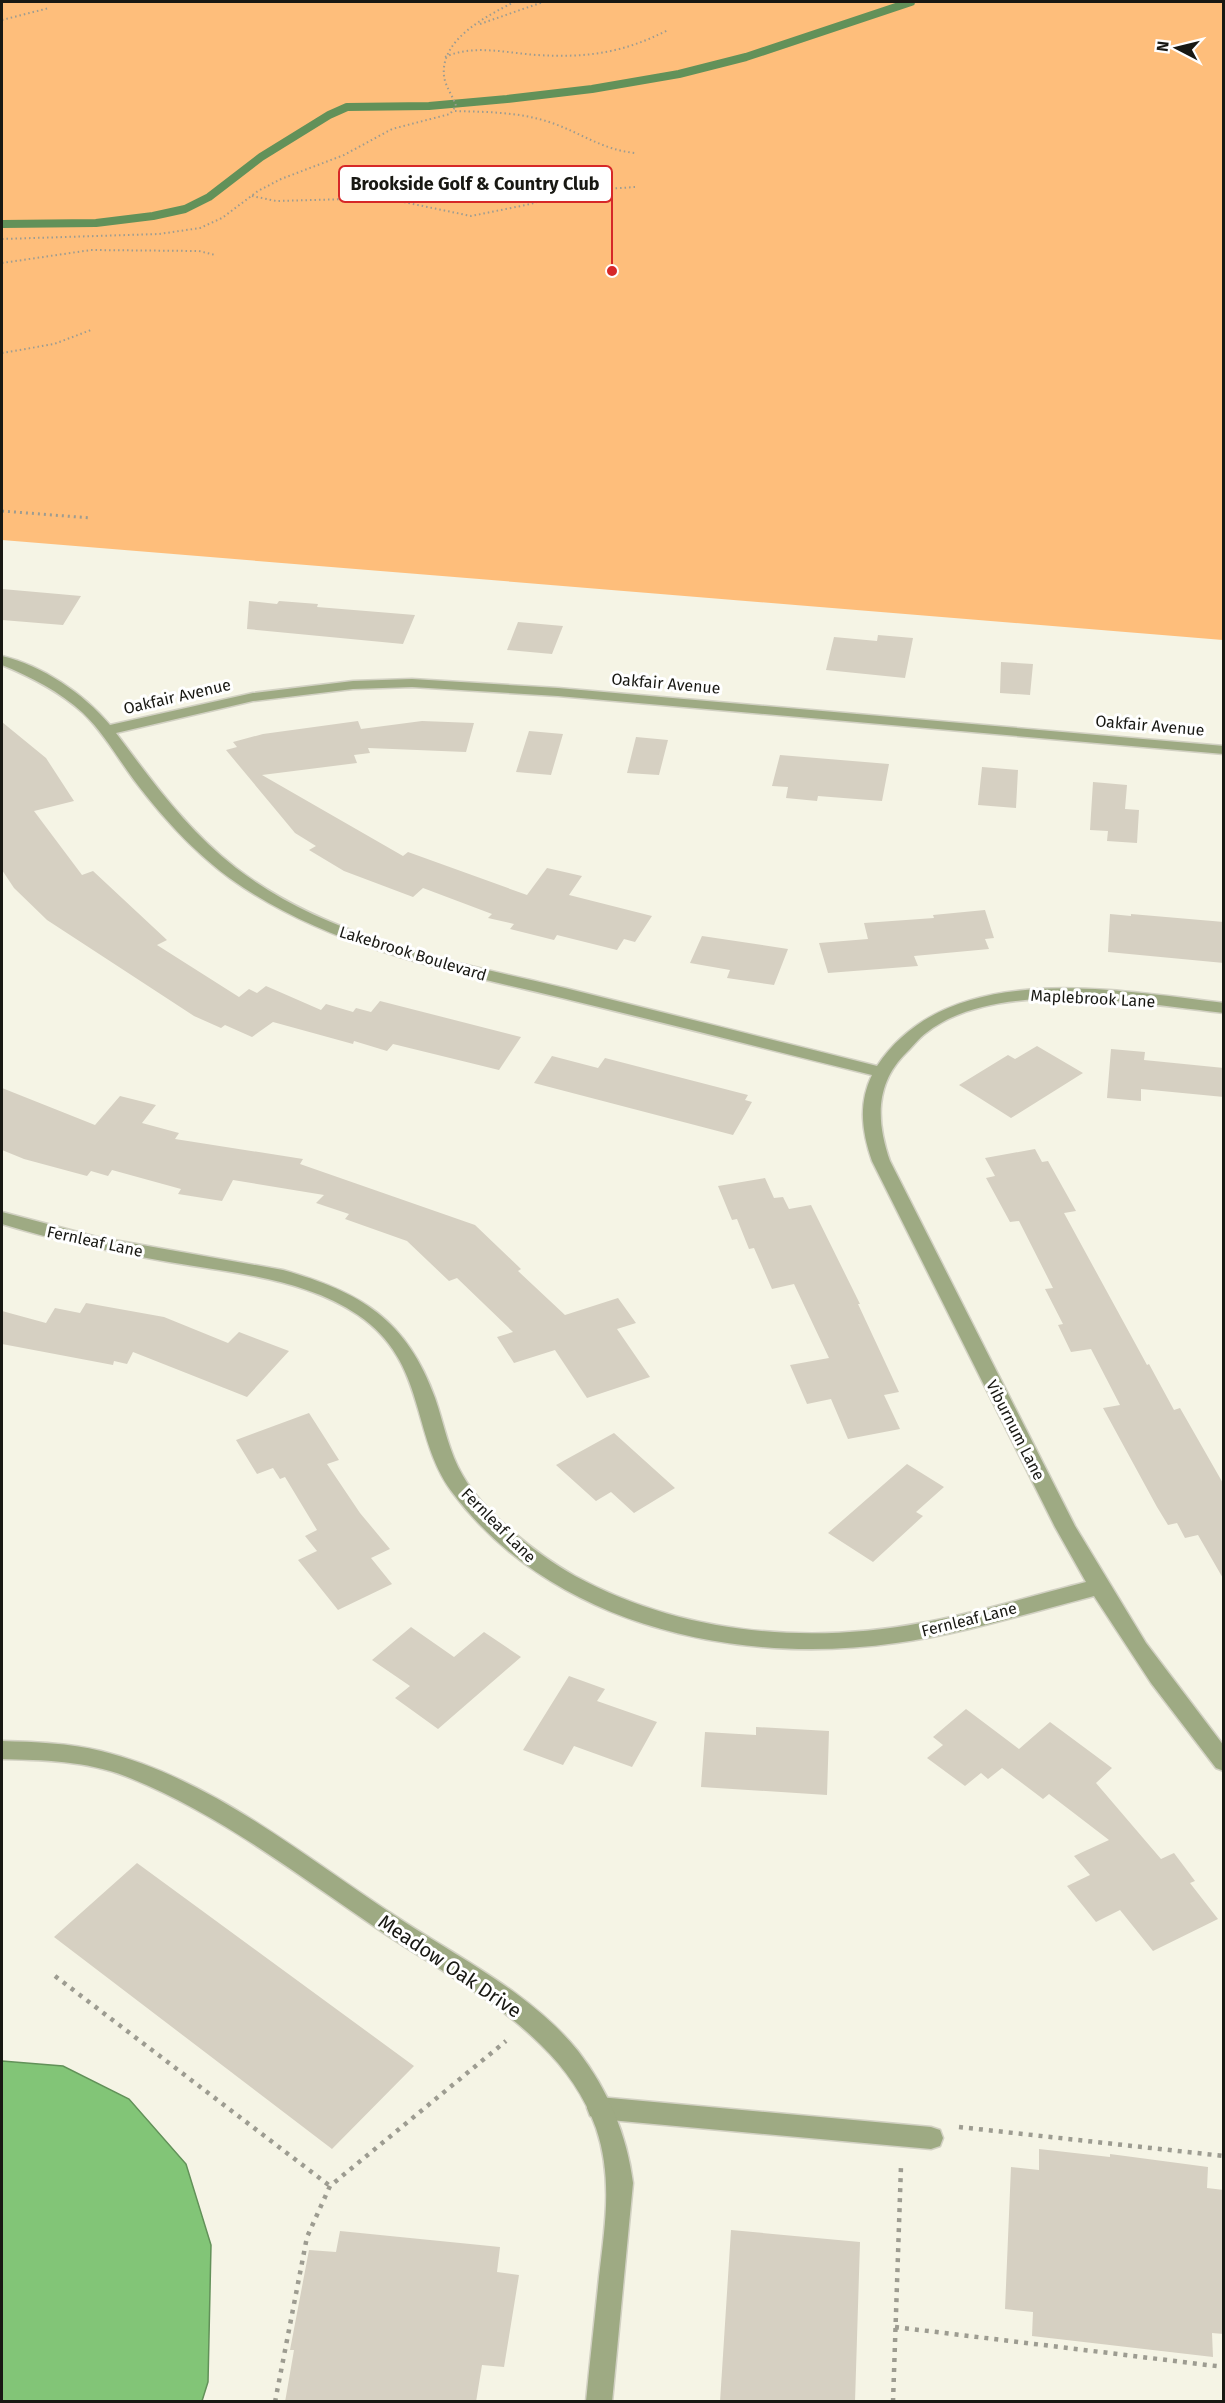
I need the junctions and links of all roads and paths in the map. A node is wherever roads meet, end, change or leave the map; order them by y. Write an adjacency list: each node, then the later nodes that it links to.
1 (514, 2): 5 (path)
2 (543, 2): 5 (path)
3 (49, 8): 4 (path)
4 (2, 20)
5 (469, 30): 7 (path)
6 (668, 30): 7 (path)
7 (445, 58): 8 (path)
8 (455, 111): 9 (path); 11 (path)
9 (635, 153)
10 (635, 187): 11 (path)
11 (251, 195): 12 (path)
12 (2, 239)
13 (215, 255): 14 (path)
14 (2, 263)
15 (91, 330): 16 (path)
16 (2, 353)
17 (2, 511): 18 (path)
18 (91, 518)
19 (2, 660): 20 (street, Lakebrook Boulevard)
20 (108, 730): 21 (street, Oakfair Avenue); 23 (street, Lakebrook Boulevard)
21 (1224, 750)
22 (1224, 1008): 23 (street, Maplebrook Lane)
23 (880, 1072): 25 (street, Viburnum Lane)
24 (2, 1218): 25 (street, Fernleaf Lane)
25 (1097, 1587): 27 (street, Viburnum Lane)
26 (2, 1750): 29 (street, Meadow Oak Drive)
27 (1224, 1762)
28 (55, 1976): 34 (path)
29 (530, 2021): 30 (street, Meadow Oak Drive); 34 (path)
30 (599, 2108): 31 (street); 38 (street, Meadow Oak Drive)
31 (902, 2135): 32 (street); 35 (path)
32 (931, 2138): 33 (path)
33 (1224, 2156)
34 (330, 2186): 37 (path)
35 (895, 2327): 36 (path); 39 (path)
36 (1224, 2367)
37 (274, 2402)
38 (598, 2402)
39 (893, 2402)

